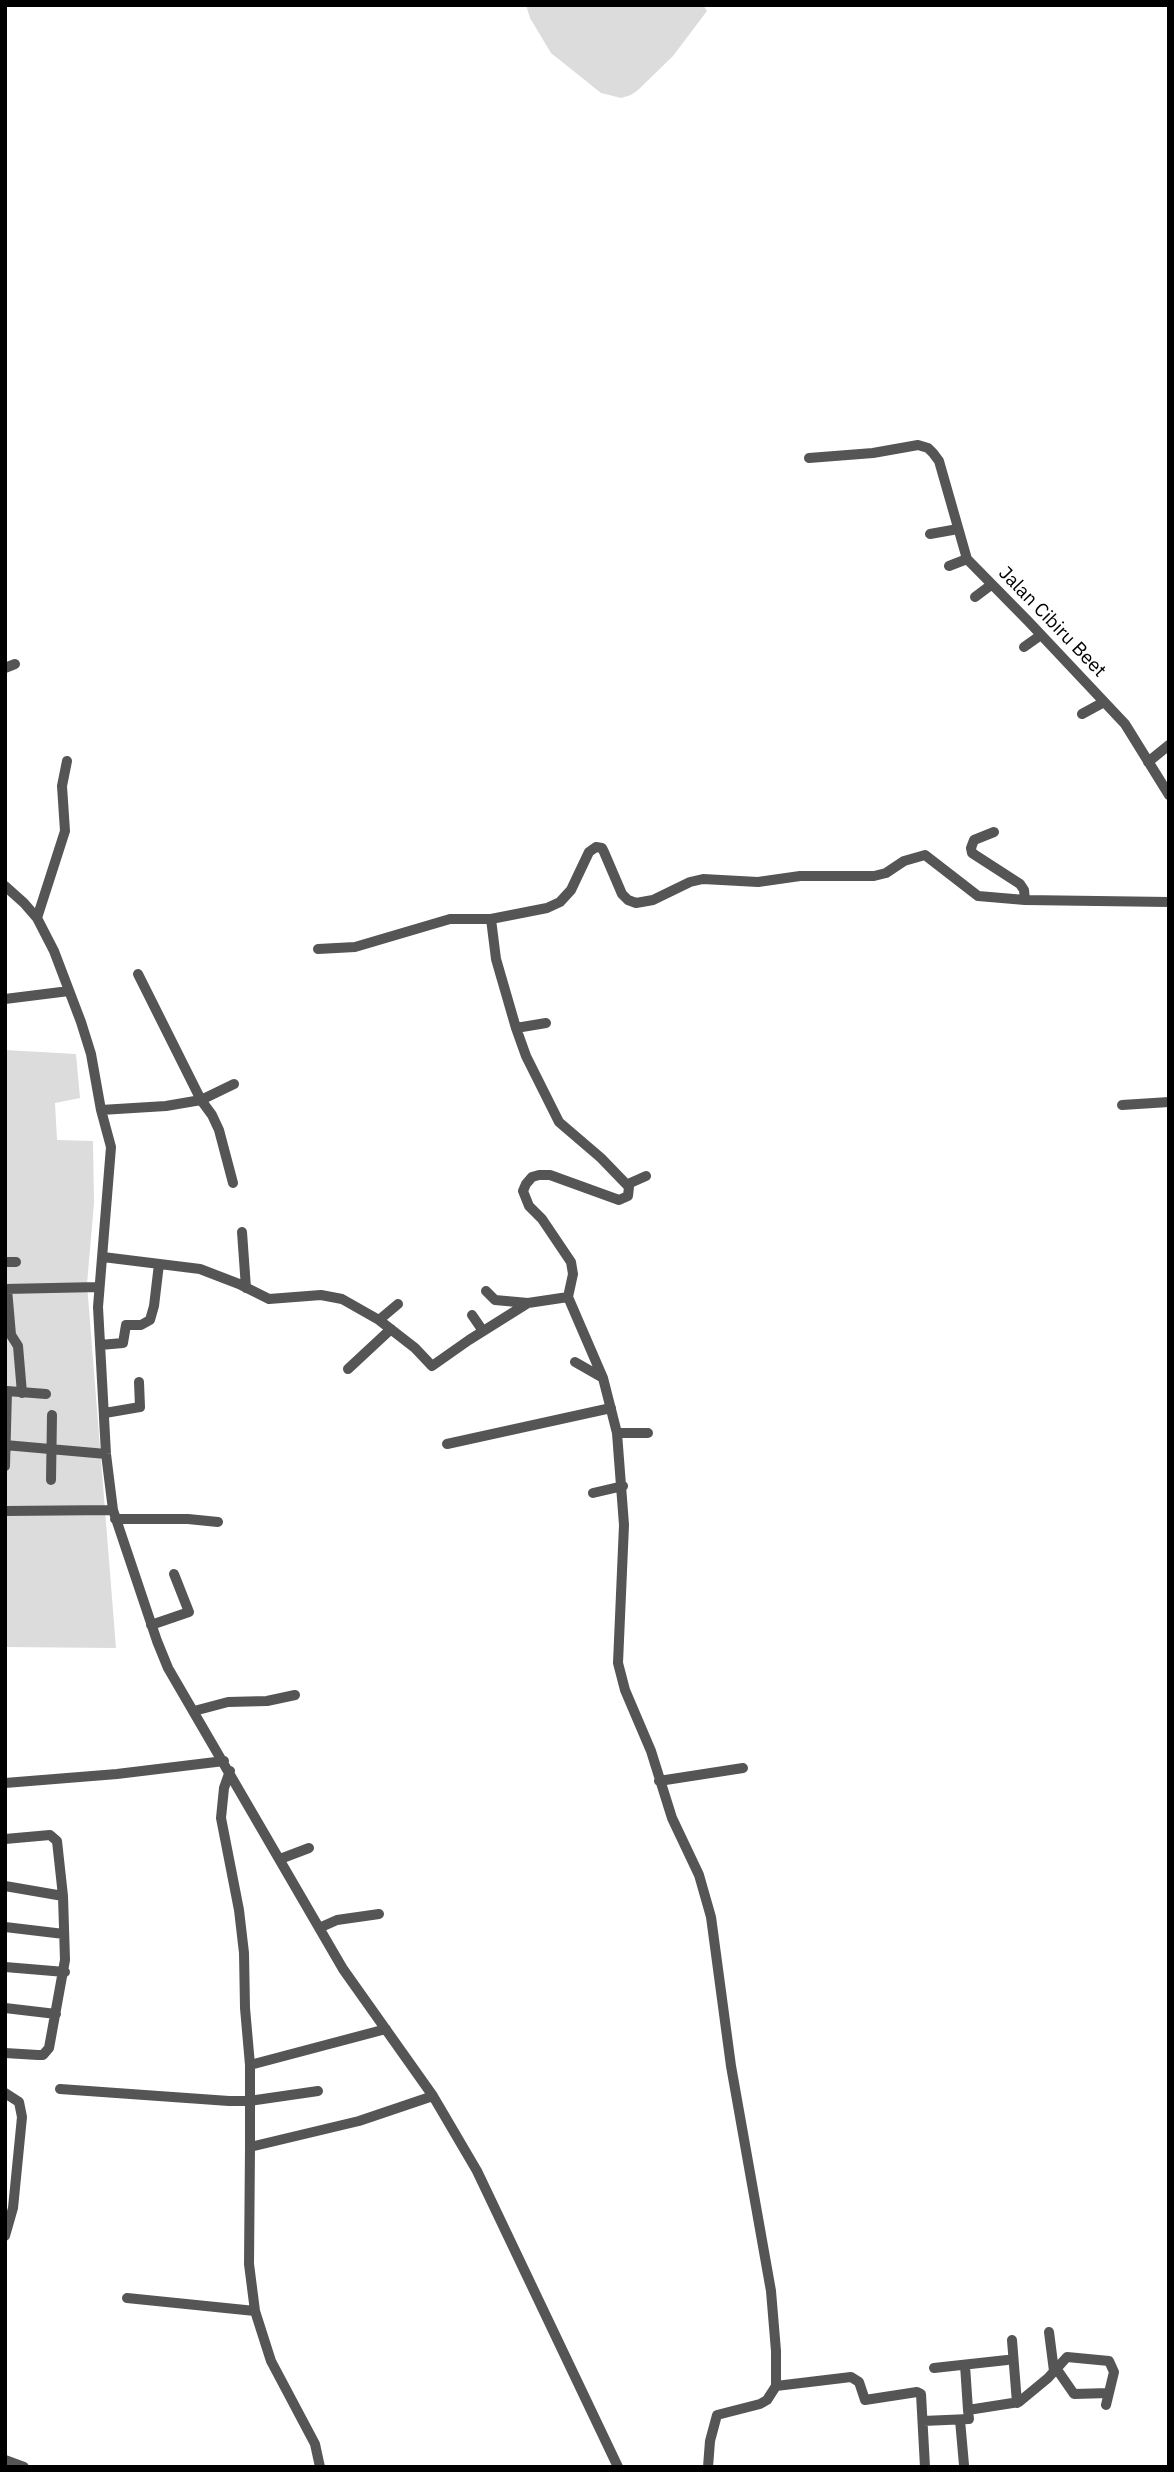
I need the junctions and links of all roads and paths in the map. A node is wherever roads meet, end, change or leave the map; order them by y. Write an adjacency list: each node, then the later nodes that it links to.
1 (809, 458): 2 (street, Jalan Cibiru Beet)
2 (958, 529): 3 (street); 4 (street, Jalan Cibiru Beet)
3 (930, 534)
4 (967, 559): 5 (street); 6 (street, Jalan Cibiru Beet)
5 (949, 566)
6 (991, 584): 7 (street); 8 (street, Jalan Cibiru Beet)
7 (975, 597)
8 (1041, 635): 9 (street); 10 (street, Jalan Cibiru Beet)
9 (1024, 647)
10 (1104, 702): 11 (street); 14 (street, Jalan Cibiru Beet)
11 (1082, 714)
12 (1169, 745): 14 (street)
13 (67, 761): 20 (street)
14 (1147, 762): 15 (street, Jalan Cibiru Beet)
15 (1169, 794)
16 (994, 832): 18 (street)
17 (5, 886): 20 (street)
18 (1025, 900): 19 (street); 21 (street)
19 (1169, 902)
20 (37, 918): 24 (street)
21 (491, 919): 22 (street); 27 (street)
22 (318, 949)
23 (138, 974): 29 (street)
24 (69, 991): 25 (street); 32 (street)
25 (5, 999)
26 (546, 1023): 27 (street)
27 (516, 1028): 35 (street)
28 (234, 1084): 29 (street)
29 (201, 1100): 32 (street); 34 (street)
30 (1169, 1102): 31 (street)
31 (1122, 1105)
32 (101, 1110): 37 (street)
33 (646, 1176): 35 (street)
34 (233, 1183)
35 (628, 1184): 43 (street)
36 (242, 1232): 40 (street)
37 (103, 1257): 38 (street); 39 (street)
38 (159, 1264): 40 (street); 50 (street)
39 (99, 1287): 41 (street); 50 (street)
40 (246, 1288): 47 (street)
41 (6, 1289): 55 (street)
42 (486, 1291): 44 (street)
43 (568, 1297): 44 (street); 53 (street)
44 (528, 1303): 49 (street)
45 (398, 1304): 47 (street)
46 (472, 1315): 49 (street)
47 (379, 1320): 48 (street)
48 (391, 1329): 49 (street); 52 (street)
49 (483, 1331)
50 (100, 1345): 58 (street)
51 (575, 1362): 53 (street)
52 (348, 1369)
53 (603, 1378): 57 (street)
54 (139, 1382): 58 (street)
55 (22, 1393): 56 (street); 63 (street)
56 (46, 1394)
57 (611, 1408): 60 (street); 62 (street)
58 (105, 1413): 65 (street)
59 (52, 1415): 64 (street)
60 (617, 1433): 61 (street); 68 (street)
61 (648, 1433)
62 (447, 1444)
63 (6, 1445): 64 (street); 66 (street)
64 (51, 1450): 65 (street); 67 (street)
65 (106, 1454): 71 (street)
66 (5, 1466)
67 (51, 1480)
68 (623, 1486): 69 (street); 79 (street)
69 (593, 1493)
70 (5, 1511): 71 (street)
71 (114, 1514): 72 (street); 74 (street)
72 (218, 1522)
73 (174, 1574): 74 (street)
74 (151, 1625): 76 (street)
75 (295, 1695): 76 (street)
76 (194, 1711): 77 (street)
77 (227, 1766): 80 (street); 83 (street); 96 (street)
78 (743, 1768): 79 (street)
79 (659, 1781): 113 (street)
80 (5, 1783)
81 (5, 1839): 85 (street)
82 (309, 1848): 83 (street)
83 (280, 1859): 88 (street)
84 (5, 1886): 85 (street)
85 (63, 1896): 89 (street)
86 (379, 1914): 88 (street)
87 (5, 1927): 89 (street)
88 (319, 1928): 94 (street)
89 (64, 1934): 91 (street)
90 (5, 1967): 91 (street)
91 (65, 1972): 93 (street)
92 (5, 2008): 93 (street)
93 (56, 2014): 95 (street)
94 (386, 2029): 96 (street); 100 (street)
95 (5, 2053)
96 (250, 2065): 101 (street)
97 (60, 2089): 101 (street)
98 (318, 2091): 101 (street)
99 (5, 2093): 103 (street)
100 (433, 2096): 102 (street); 124 (street)
101 (249, 2101): 102 (street)
102 (250, 2147): 106 (street)
103 (9, 2208): 104 (street)
104 (5, 2236)
105 (127, 2298): 106 (street)
106 (255, 2311): 123 (street)
107 (1049, 2332): 112 (street)
108 (1012, 2340): 115 (street)
109 (1007, 2360): 110 (street)
110 (965, 2365): 111 (street); 117 (street)
111 (934, 2368)
112 (1055, 2370): 114 (street); 114 (street); 115 (street)
113 (776, 2386): 119 (street); 125 (street)
114 (1109, 2393): 116 (street)
115 (1017, 2403): 117 (street)
116 (1106, 2405)
117 (968, 2410): 118 (street)
118 (960, 2420): 119 (street); 121 (street)
119 (923, 2421): 126 (street)
120 (5, 2460): 122 (street)
121 (964, 2465)
122 (23, 2467)
123 (320, 2467)
124 (618, 2467)
125 (708, 2467)
126 (925, 2467)

